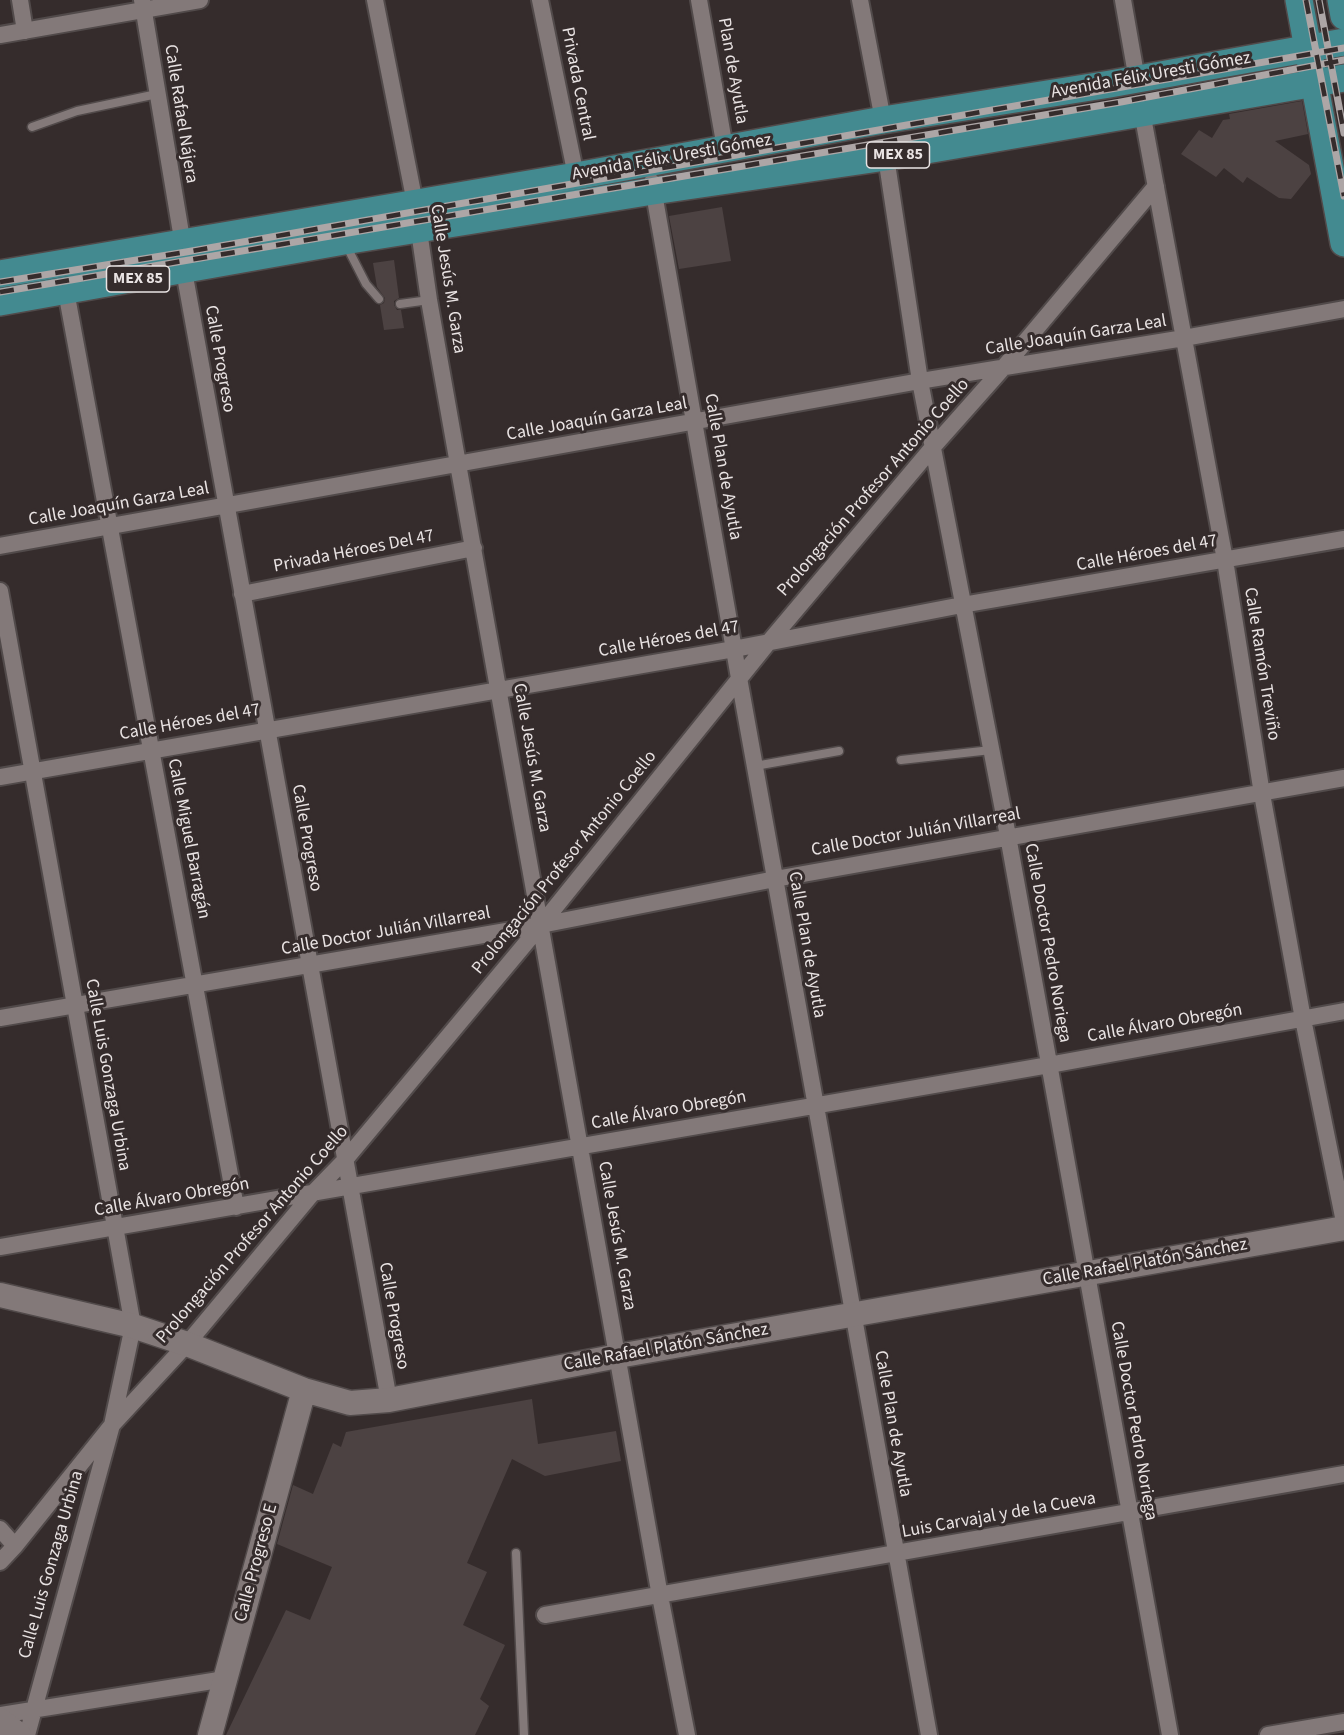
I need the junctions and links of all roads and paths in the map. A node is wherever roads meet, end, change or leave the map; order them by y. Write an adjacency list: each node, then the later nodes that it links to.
1 (20, 0): 12 (street)
2 (200, 0): 10 (street)
3 (375, 0): 29 (street, Calle Jesús M. Garza)
4 (540, 0): 26 (street, Privada Central)
5 (699, 0): 23 (street, Plan de Ayutla)
6 (860, 0): 21 (street)
7 (1124, 0): 17 (street)
8 (1299, 0): 15 (main road)
9 (1341, 0): 11 (main road)
10 (143, 5): 12 (street); 19 (street, Calle Rafael Nájera)
11 (1344, 16)
12 (25, 31): 13 (street)
13 (0, 35)
14 (1344, 42): 15 (main road, Avenida Félix Uresti Gómez / MEX 85)
15 (1309, 47): 17 (main road, Avenida Félix Uresti Gómez / MEX 85); 18 (main road)
16 (1344, 78): 18 (main road, Avenida Félix Uresti Gómez / MEX 85)
17 (1137, 80): 21 (main road, Avenida Félix Uresti Gómez / MEX 85)
18 (1316, 83): 20 (main road, Avenida Félix Uresti Gómez / MEX 85); 34 (main road)
19 (157, 94): 22 (lane); 32 (street, Calle Rafael Nájera)
20 (1142, 112): 24 (main road, Avenida Félix Uresti Gómez / MEX 85); 27 (street, Calle Ramón Treviño)
21 (883, 120): 23 (main road, Avenida Félix Uresti Gómez / MEX 85)
22 (32, 127)
23 (725, 148): 25 (main road, Avenida Félix Uresti Gómez / MEX 85)
24 (886, 157): 28 (main road, Avenida Félix Uresti Gómez / MEX 85); 48 (street, Calle Doctor Pedro Noriega)
25 (649, 162): 26 (main road, Avenida Félix Uresti Gómez / MEX 85); 28 (street, Calle Plan de Ayutla)
26 (576, 176): 29 (main road, Avenida Félix Uresti Gómez / MEX 85)
27 (1156, 186): 46 (street, Calle Ramón Treviño); 47 (street, Prolongación Profesor Antonio Coello)
28 (653, 191): 31 (main road, Avenida Félix Uresti Gómez / MEX 85); 49 (street, Calle Plan de Ayutla)
29 (415, 203): 30 (main road, Avenida Félix Uresti Gómez / MEX 85); 31 (street, Calle Jesús M. Garza)
30 (286, 225): 32 (street); 37 (main road, Avenida Félix Uresti Gómez / MEX 85)
31 (420, 230): 33 (main road, Avenida Félix Uresti Gómez / MEX 85); 40 (street, Calle Jesús M. Garza)
32 (181, 234): 36 (street)
33 (344, 242): 35 (main road, Avenida Félix Uresti Gómez / MEX 85); 39 (lane)
34 (1344, 243)
35 (270, 255): 38 (street); 41 (main road, Avenida Félix Uresti Gómez / MEX 85)
36 (0, 262)
37 (0, 274)
38 (186, 282): 42 (street); 52 (street, Calle Progreso)
39 (379, 299)
40 (429, 300): 43 (lane); 51 (street, Calle Jesús M. Garza)
41 (0, 302)
42 (68, 302): 45 (street); 53 (street, Calle Miguel Barragán)
43 (400, 304)
44 (1344, 309): 46 (street, Calle Joaquín Garza Leal)
45 (0, 313)
46 (1184, 338): 47 (street, Calle Joaquín Garza Leal); 57 (street, Calle Ramón Treviño)
47 (1004, 367): 48 (street, Calle Joaquín Garza Leal); 50 (street, Prolongación Profesor Antonio Coello)
48 (920, 381): 49 (street, Calle Joaquín Garza Leal); 50 (street, Calle Doctor Pedro Noriega)
49 (694, 423): 51 (street, Calle Joaquín Garza Leal); 62 (street, Calle Plan de Ayutla)
50 (933, 447): 60 (street, Calle Doctor Pedro Noriega); 61 (street, Prolongación Profesor Antonio Coello)
51 (458, 464): 52 (street, Calle Joaquín Garza Leal); 56 (street, Calle Jesús M. Garza)
52 (226, 506): 53 (street, Calle Joaquín Garza Leal); 59 (street, Calle Progreso)
53 (110, 526): 55 (street, Calle Joaquín Garza Leal); 66 (street, Calle Miguel Barragán)
54 (1344, 539): 57 (street, Calle Héroes del 47)
55 (0, 546)
56 (474, 548): 59 (street, Privada Héroes Del 47); 64 (street, Calle Jesús M. Garza)
57 (1225, 560): 60 (street, Calle Héroes del 47); 74 (street, Calle Ramón Treviño)
58 (0, 591): 71 (street, Calle Luis Gonzaga Urbina)
59 (242, 594): 65 (street, Calle Progreso)
60 (962, 605): 61 (street, Calle Héroes del 47); 67 (street, Calle Doctor Pedro Noriega)
61 (768, 643): 62 (street, Calle Héroes del 47); 63 (street, Prolongación Profesor Antonio Coello)
62 (734, 649): 63 (street, Calle Plan de Ayutla); 64 (street, Calle Héroes del 47)
63 (739, 678): 70 (street, Calle Plan de Ayutla); 77 (street, Prolongación Profesor Antonio Coello)
64 (499, 689): 65 (street, Calle Héroes del 47); 77 (street, Calle Jesús M. Garza)
65 (267, 729): 66 (street, Calle Héroes del 47); 78 (street, Calle Progreso)
66 (152, 750): 71 (street, Calle Héroes del 47); 79 (street, Calle Miguel Barragán)
67 (991, 750): 69 (lane); 75 (street, Calle Doctor Pedro Noriega)
68 (839, 751): 70 (lane)
69 (901, 760)
70 (754, 766): 76 (street, Calle Plan de Ayutla)
71 (33, 771): 72 (street, Calle Héroes del 47); 80 (street, Calle Luis Gonzaga Urbina)
72 (0, 777)
73 (1344, 778): 74 (street, Calle Doctor Julián Villarreal)
74 (1262, 794): 75 (street, Calle Doctor Julián Villarreal); 83 (street, Calle Ramón Treviño)
75 (1008, 836): 76 (street, Calle Doctor Julián Villarreal); 84 (street, Calle Doctor Pedro Noriega)
76 (775, 879): 77 (street, Calle Doctor Julián Villarreal); 85 (street, Calle Plan de Ayutla)
77 (541, 925): 78 (street, Calle Doctor Julián Villarreal); 86 (street, Calle Jesús M. Garza); 87 (street, Prolongación Profesor Antonio Coello)
78 (309, 965): 79 (street, Calle Doctor Julián Villarreal); 87 (street, Calle Progreso)
79 (195, 984): 80 (street, Calle Doctor Julián Villarreal); 90 (street, Calle Miguel Barragán)
80 (75, 1006): 82 (street, Calle Doctor Julián Villarreal); 92 (street, Calle Luis Gonzaga Urbina)
81 (1344, 1011): 83 (street, Calle Álvaro Obregón)
82 (0, 1018)
83 (1303, 1019): 84 (street, Calle Álvaro Obregón); 91 (street, Calle Ramón Treviño)
84 (1049, 1065): 85 (street, Calle Álvaro Obregón); 95 (street, Calle Doctor Pedro Noriega)
85 (815, 1106): 86 (street, Calle Álvaro Obregón); 97 (street, Calle Plan de Ayutla)
86 (580, 1146): 88 (street, Calle Álvaro Obregón); 100 (street, Calle Jesús M. Garza)
87 (345, 1160): 88 (street, Calle Progreso); 89 (street, Prolongación Profesor Antonio Coello)
88 (350, 1187): 89 (street, Calle Álvaro Obregón); 102 (street, Calle Progreso)
89 (312, 1194): 90 (street, Calle Álvaro Obregón); 99 (street, Prolongación Profesor Antonio Coello)
90 (236, 1207): 92 (street, Calle Álvaro Obregón)
91 (1344, 1222)
92 (115, 1228): 94 (street, Calle Álvaro Obregón); 98 (street, Calle Luis Gonzaga Urbina)
93 (1344, 1228): 95 (street, Calle Rafael Platón Sánchez)
94 (0, 1246)
95 (1087, 1273): 97 (street, Calle Rafael Platón Sánchez); 105 (street, Calle Doctor Pedro Noriega)
96 (0, 1295): 98 (street, Calle Rafael Platón Sánchez)
97 (853, 1315): 100 (street, Calle Rafael Platón Sánchez); 109 (street, Calle Plan de Ayutla)
98 (133, 1326): 99 (street, Calle Rafael Platón Sánchez); 103 (street, Calle Luis Gonzaga Urbina)
99 (187, 1344): 101 (street, Calle Rafael Platón Sánchez); 103 (street, Prolongación Profesor Antonio Coello)
100 (618, 1356): 102 (street, Calle Rafael Platón Sánchez); 111 (street, Calle Jesús M. Garza)
101 (304, 1390): 102 (street, Calle Rafael Platón Sánchez); 113 (street, Calle Progreso E)
102 (389, 1400)
103 (112, 1425): 107 (street, Prolongación Profesor Antonio Coello); 114 (street, Calle Luis Gonzaga Urbina)
104 (1344, 1474): 105 (street, Luis Carvajal y de la Cueva)
105 (1130, 1513): 109 (street, Luis Carvajal y de la Cueva); 124 (street, Calle Doctor Pedro Noriega)
106 (0, 1529): 107 (street)
107 (15, 1546): 110 (street, Prolongación Profesor Antonio Coello)
108 (516, 1552): 121 (lane)
109 (896, 1554): 111 (street, Luis Carvajal y de la Cueva); 123 (street, Calle Plan de Ayutla)
110 (0, 1562)
111 (660, 1596): 112 (street, Luis Carvajal y de la Cueva); 122 (street, Calle Jesús M. Garza)
112 (545, 1615)
113 (225, 1679): 114 (street); 120 (street, Calle Progreso E)
114 (32, 1709): 115 (street); 119 (street, Calle Luis Gonzaga Urbina)
115 (0, 1715)
116 (0, 1720): 118 (street)
117 (1344, 1722): 125 (street)
118 (19, 1735)
119 (27, 1735)
120 (210, 1735)
121 (524, 1735)
122 (687, 1735)
123 (929, 1735)
124 (1170, 1735)
125 (1268, 1735)

